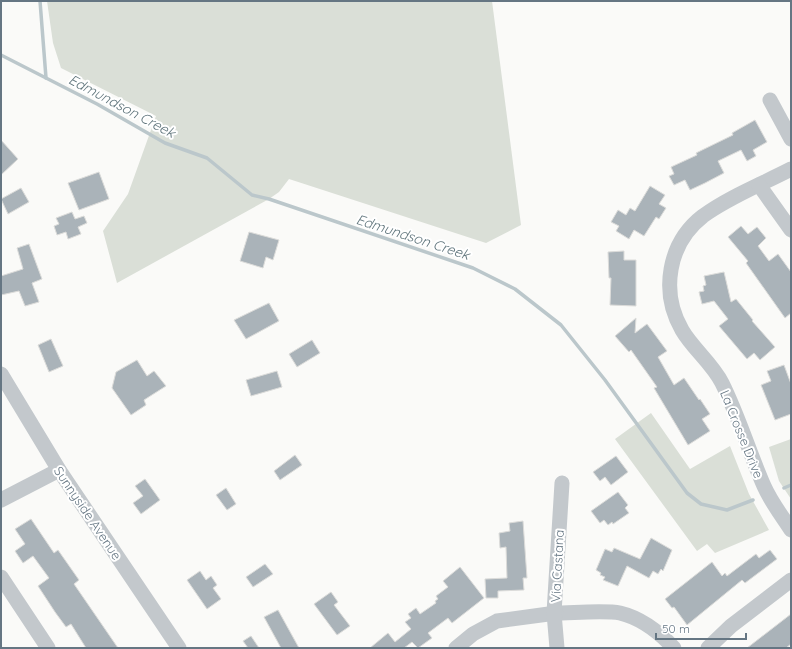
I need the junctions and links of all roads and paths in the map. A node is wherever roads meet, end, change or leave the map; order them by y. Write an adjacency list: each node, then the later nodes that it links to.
1 (770, 100): 2 (street)
2 (791, 139)
3 (791, 169): 4 (street, La Crosse Drive)
4 (760, 185): 5 (street); 10 (street, La Crosse Drive)
5 (791, 230)
6 (1, 374): 7 (street, Sunnyside Avenue)
7 (59, 470): 9 (street); 15 (street, Sunnyside Avenue)
8 (562, 482): 13 (street, Via Castana)
9 (1, 500)
10 (791, 530)
11 (1, 577): 14 (street)
12 (791, 580): 19 (street)
13 (555, 613): 16 (street); 17 (street, Via Castana); 18 (street)
14 (48, 648)
15 (180, 648)
16 (456, 648)
17 (557, 648)
18 (674, 648)
19 (708, 648)

